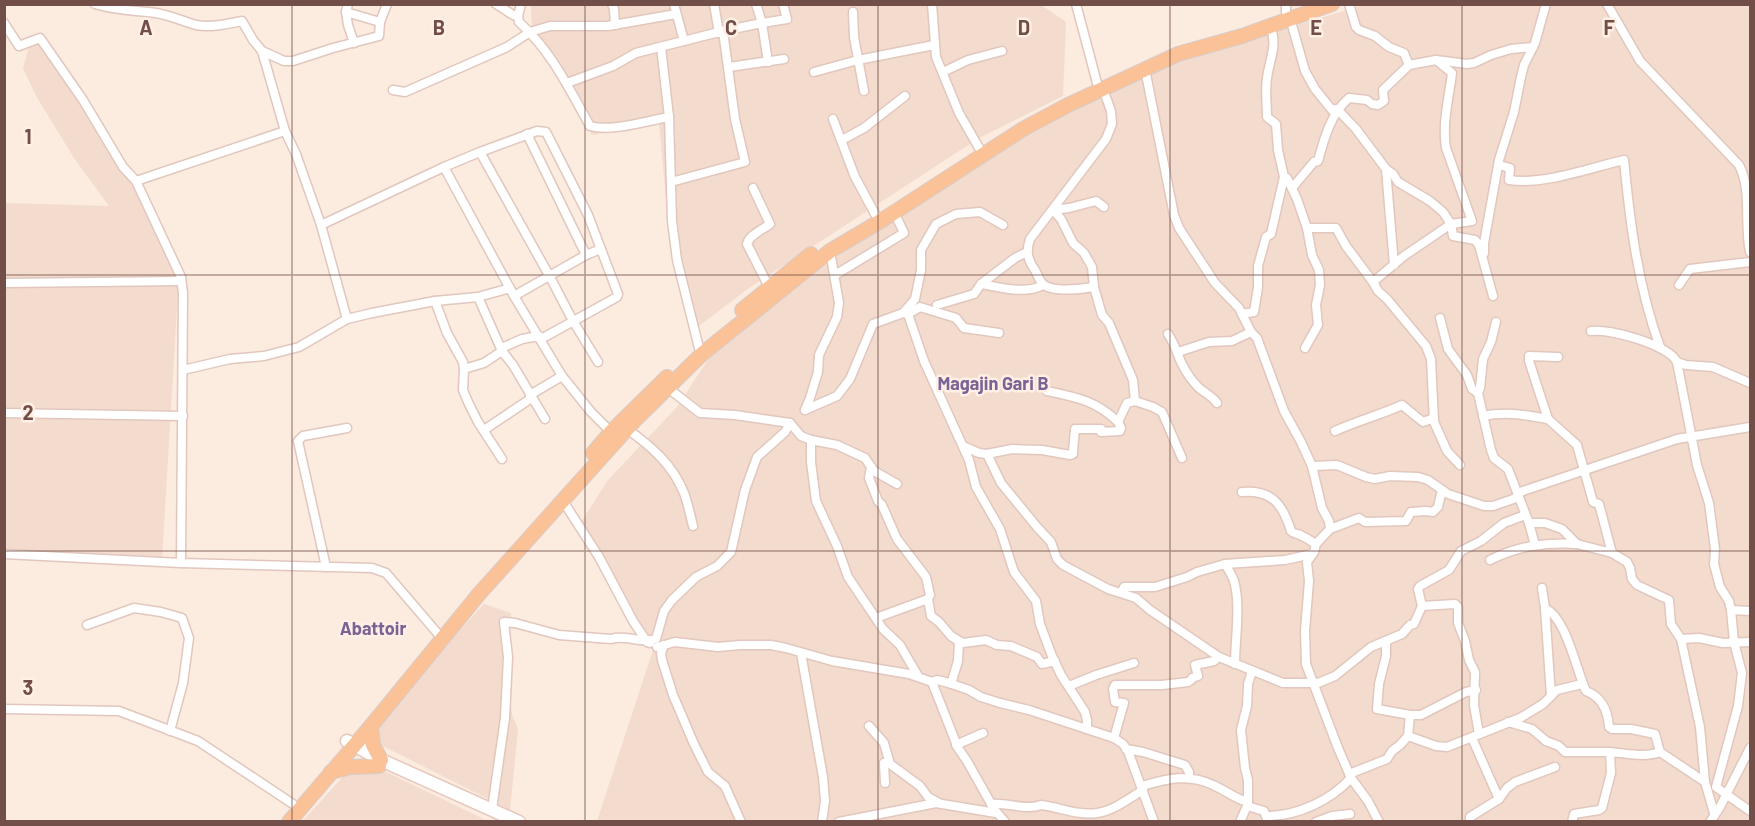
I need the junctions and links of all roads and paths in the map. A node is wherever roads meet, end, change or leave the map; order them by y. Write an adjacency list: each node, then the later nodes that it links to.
1 (95, 4): 34 (street)
2 (387, 4): 22 (street)
3 (496, 4): 21 (street)
4 (521, 4): 21 (street)
5 (612, 4): 25 (street)
6 (674, 4): 20 (street)
7 (714, 4): 28 (street)
8 (756, 4): 24 (street)
9 (783, 4): 24 (street)
10 (932, 4): 31 (street)
11 (1076, 4): 46 (street)
12 (1306, 4): 18 (main road)
13 (1332, 4): 18 (main road)
14 (1349, 4): 40 (street)
15 (1546, 4): 33 (street)
16 (1607, 4): 67 (street)
17 (347, 8): 22 (street); 30 (street)
18 (1287, 11): 26 (main road); 46 (main road); 51 (street)
19 (853, 12): 37 (street)
20 (676, 14): 25 (street); 29 (street)
21 (518, 16): 27 (street)
22 (380, 22): 30 (street)
23 (4, 23): 63 (street)
24 (762, 23): 28 (street); 39 (street)
25 (615, 25): 27 (street)
26 (1270, 25): 42 (main road); 62 (street)
27 (530, 32): 45 (street); 47 (street)
28 (721, 32): 29 (street); 41 (street)
29 (684, 41): 32 (street)
30 (354, 43): 34 (street)
31 (934, 45): 37 (street); 44 (street)
32 (661, 47): 45 (street); 52 (street)
33 (1533, 47): 38 (street); 59 (street)
34 (262, 51): 54 (street)
35 (1002, 51): 44 (street)
36 (784, 59): 39 (street)
37 (858, 60): 43 (street); 48 (street)
38 (1436, 60): 40 (street); 72 (street)
39 (768, 62): 41 (street)
40 (1409, 65): 51 (street)
41 (729, 67): 64 (street)
42 (1145, 69): 46 (main road); 100 (street)
43 (814, 72)
44 (943, 72): 57 (street)
45 (567, 83): 52 (street)
46 (1095, 89): 50 (main road); 69 (street)
47 (393, 90)
48 (864, 91)
49 (904, 96): 56 (street)
50 (1067, 102): 57 (main road); 70 (main road)
51 (1337, 109): 61 (street); 66 (street)
52 (669, 117): 64 (street)
53 (833, 119): 56 (street)
54 (285, 131): 63 (street); 73 (street)
55 (527, 134): 58 (street); 76 (street); 80 (street)
56 (842, 140): 71 (street)
57 (979, 148): 71 (main road)
58 (480, 152): 60 (street); 85 (street)
59 (1499, 165): 82 (street); 110 (street)
60 (444, 167): 73 (street); 94 (street)
61 (1386, 169): 72 (street); 83 (street)
62 (1284, 177): 66 (street); 100 (street)
63 (136, 181): 86 (street)
64 (671, 182): 111 (street)
65 (753, 188): 92 (street)
66 (1292, 188): 75 (street)
67 (1748, 201): 79 (street)
68 (1104, 207): 69 (street)
69 (1053, 210): 78 (street); 93 (street)
70 (894, 212): 77 (main road); 84 (street)
71 (875, 214): 92 (main road)
72 (1451, 224): 82 (street); 83 (street)
73 (321, 225): 102 (street)
74 (1003, 225): 99 (street)
75 (1307, 228): 87 (street); 112 (street)
76 (601, 249): 80 (street); 103 (street)
77 (830, 251): 84 (street); 122 (main road)
78 (1027, 252): 89 (street); 90 (street)
79 (1750, 252)
80 (586, 255): 85 (street)
81 (1750, 262): 91 (street)
82 (1484, 264): 95 (street)
83 (1395, 265): 87 (street)
84 (835, 275): 99 (street)
85 (550, 277): 94 (street); 103 (street)
86 (181, 280): 88 (street); 119 (street)
87 (1373, 282): 131 (street)
88 (4, 283)
89 (981, 284): 90 (street); 98 (street)
90 (1043, 285): 93 (street)
91 (1679, 285)
92 (769, 287): 111 (main road)
93 (1094, 287): 126 (street)
94 (512, 292): 96 (street); 109 (street)
95 (1493, 296)
96 (478, 297): 97 (street); 113 (street)
97 (435, 301): 102 (street); 118 (street)
98 (937, 305)
99 (906, 313): 107 (street); 144 (street)
100 (1242, 314): 106 (street)
101 (1440, 318): 124 (street)
102 (347, 319): 119 (street)
103 (573, 321): 109 (street); 116 (street)
104 (1496, 322): 124 (street)
105 (1591, 331): 110 (street)
106 (1251, 332): 114 (street); 149 (street)
107 (999, 333)
108 (1168, 334): 114 (street)
109 (540, 338): 113 (street); 120 (street)
110 (1660, 347): 117 (street)
111 (699, 348): 141 (main road)
112 (1305, 348)
113 (502, 351): 118 (street); 125 (street)
114 (1178, 352): 127 (street)
115 (1558, 357): 133 (street)
116 (598, 362)
117 (1677, 362): 121 (street); 142 (street)
118 (464, 369): 138 (street)
119 (183, 370): 129 (street)
120 (562, 376): 125 (street); 141 (street)
121 (1750, 383)
122 (668, 388): 135 (street); 139 (main road)
123 (1047, 390): 134 (street)
124 (1478, 393): 130 (street)
125 (530, 395): 132 (street); 138 (street)
126 (1135, 401): 134 (street); 146 (street)
127 (1217, 403)
128 (4, 413): 129 (street)
129 (183, 416): 167 (street)
130 (1483, 416): 133 (street); 155 (street)
131 (1434, 418): 140 (street); 148 (street)
132 (545, 419)
133 (1548, 419): 151 (street)
134 (1118, 422): 145 (street)
135 (794, 427): 143 (street); 183 (street)
136 (1750, 427): 142 (street)
137 (347, 428): 169 (street)
138 (484, 429): 147 (street)
139 (627, 429): 156 (main road); 158 (street)
140 (1335, 431)
141 (611, 432): 179 (main road)
142 (1691, 436): 151 (street); 175 (street)
143 (811, 440): 150 (street); 177 (street)
144 (963, 446): 145 (street); 189 (street)
145 (987, 454): 171 (street)
146 (1182, 458)
147 (502, 459)
148 (1460, 465)
149 (1312, 466): 153 (street); 159 (street)
150 (871, 467): 152 (street); 172 (street)
151 (1584, 471): 155 (street); 163 (street)
152 (897, 484)
153 (1442, 490): 155 (street); 159 (street)
154 (1242, 492): 160 (street)
155 (1518, 495): 157 (street)
156 (563, 501): 183 (street); 204 (main road)
157 (1527, 519): 161 (street); 162 (street); 173 (street)
158 (693, 526)
159 (1330, 530): 160 (street)
160 (1316, 544): 165 (street)
161 (1577, 544): 162 (street); 163 (street)
162 (1535, 545): 166 (street)
163 (1612, 553): 180 (street)
164 (4, 554): 167 (street)
165 (1312, 554): 168 (street); 195 (street)
166 (1490, 560)
167 (181, 563): 169 (street)
168 (1225, 564): 171 (street); 191 (street)
169 (326, 567): 179 (street)
170 (1542, 588): 174 (street)
171 (1121, 593): 188 (street)
172 (928, 599): 177 (street); 181 (street)
173 (1422, 606): 182 (street); 199 (street)
174 (1545, 608): 197 (street); 200 (street)
175 (1731, 610): 176 (street); 184 (street)
176 (1750, 611)
177 (876, 618): 193 (street)
178 (87, 625): 207 (street)
179 (439, 635): 213 (main road)
180 (1681, 639): 184 (street); 225 (street)
181 (959, 641): 189 (street); 196 (street)
182 (1386, 641): 195 (street); 202 (street)
183 (647, 642): 186 (street); 239 (street)
184 (1734, 642): 185 (street); 228 (street)
185 (1750, 642)
186 (661, 648): 187 (street); 246 (street)
187 (801, 653): 193 (street); 247 (street)
188 (1219, 657): 191 (street); 211 (street)
189 (1055, 662): 198 (street)
190 (1134, 663): 198 (street)
191 (1235, 664): 192 (street)
192 (1252, 671): 195 (street); 233 (street)
193 (918, 676): 194 (street)
194 (932, 682): 196 (street); 212 (street)
195 (1312, 682): 223 (street)
196 (951, 684): 206 (street)
197 (1582, 684): 200 (street); 217 (street)
198 (1069, 686): 206 (street)
199 (1476, 690): 202 (street); 210 (street)
200 (1551, 696): 203 (street)
201 (4, 709): 207 (street)
202 (1410, 715): 209 (street)
203 (1508, 722): 210 (street); 216 (street)
204 (371, 726): 213 (main road); 219 (main road)
205 (869, 726): 220 (street)
206 (1087, 729): 211 (street)
207 (170, 731): 231 (street)
208 (983, 733): 212 (street)
209 (1408, 735): 210 (street); 223 (street)
210 (1475, 736): 229 (street)
211 (1114, 738): 214 (street)
212 (956, 745): 232 (street)
213 (348, 747): 219 (main road); 222 (main road); 231 (main road)
214 (1126, 748): 224 (street); 227 (street)
215 (1750, 748): 228 (street)
216 (1610, 752): 217 (street); 256 (street)
217 (1660, 752): 225 (street)
218 (874, 761): 220 (street)
219 (380, 763): 222 (main road); 239 (main road)
220 (887, 764): 226 (street); 230 (street)
221 (1555, 767): 229 (street)
222 (331, 772): 243 (main road)
223 (1350, 776): 241 (street); 254 (street)
224 (1189, 778): 227 (street); 233 (street)
225 (1705, 782): 237 (street)
226 (885, 783)
227 (1143, 788): 240 (street); 251 (street)
228 (1727, 794): 235 (street); 237 (street)
229 (1499, 799): 255 (street)
230 (940, 803): 234 (street); 236 (street)
231 (293, 804): 242 (main road)
232 (991, 804): 236 (street); 240 (street)
233 (1248, 804): 241 (street); 252 (street)
234 (896, 811): 248 (street); 249 (street)
235 (1750, 811)
236 (996, 813): 250 (street)
237 (1714, 813): 257 (street)
238 (1350, 814): 253 (street)
239 (491, 816): 244 (main road); 245 (main road)
240 (1102, 817)
241 (1268, 819)
242 (278, 822)
243 (289, 822)
244 (504, 822)
245 (519, 822)
246 (741, 822)
247 (822, 822)
248 (839, 822)
249 (897, 822)
250 (1005, 822)
251 (1154, 822)
252 (1240, 822)
253 (1316, 822)
254 (1379, 822)
255 (1470, 822)
256 (1572, 822)
257 (1710, 822)

